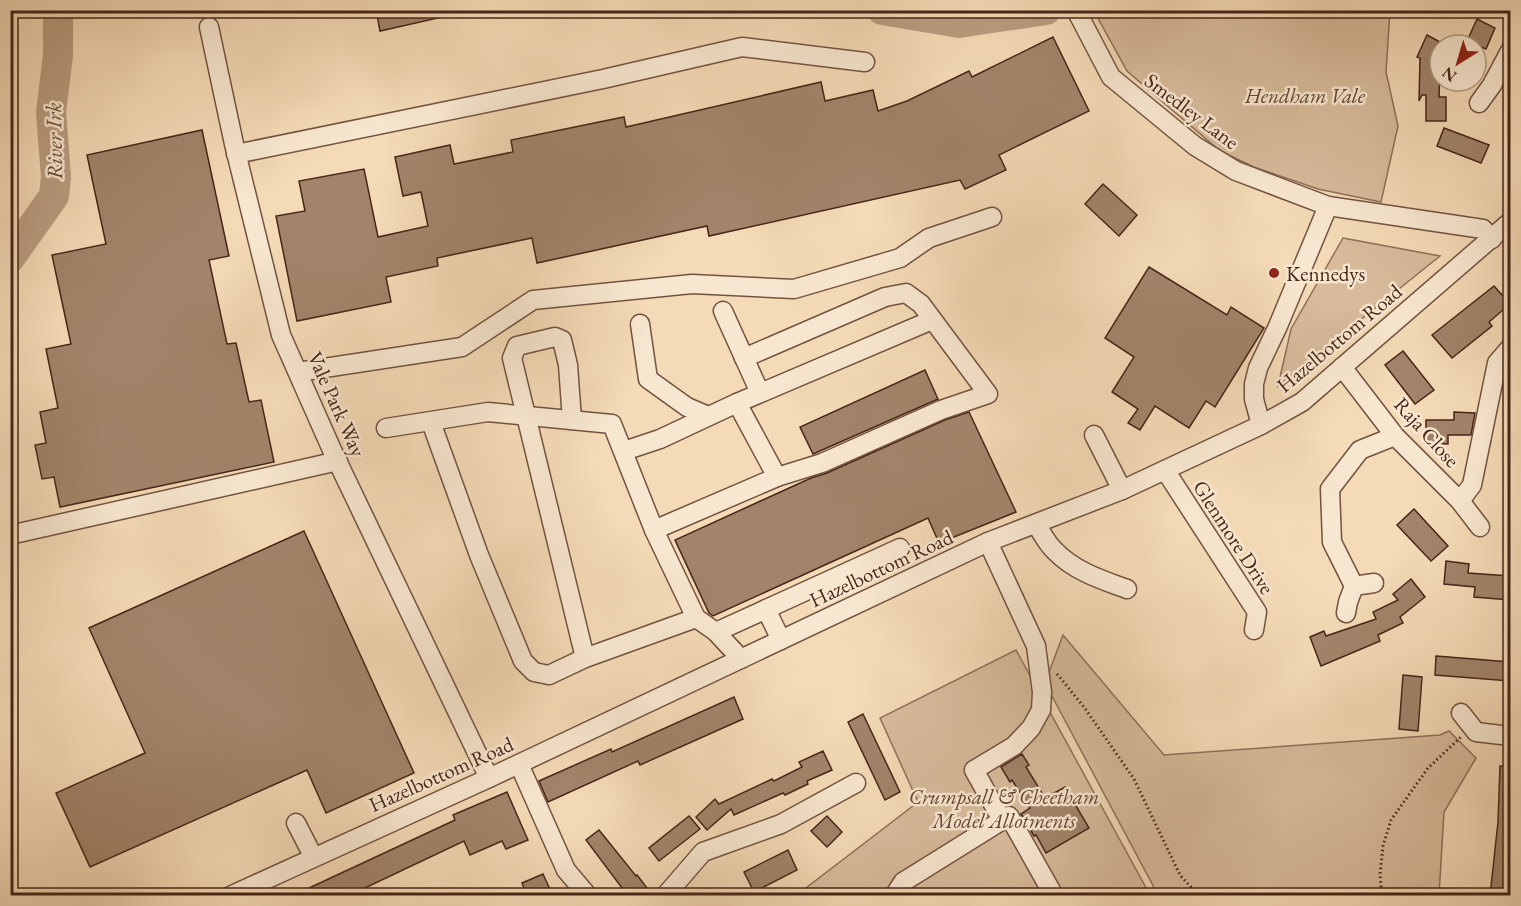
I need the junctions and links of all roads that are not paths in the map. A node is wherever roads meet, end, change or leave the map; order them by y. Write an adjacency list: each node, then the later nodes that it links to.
1 (1076, 10): 9 (street, Smedley Lane)
2 (209, 27): 8 (street, Vale Park Way)
3 (1510, 51): 5 (street)
4 (866, 62): 8 (street)
5 (1488, 76)
6 (1481, 93): 7 (street)
7 (1479, 103)
8 (236, 154): 19 (street, Vale Park Way)
9 (1328, 207): 12 (street, Smedley Lane); 26 (street)
10 (992, 217): 19 (street)
11 (1510, 222): 12 (street, Hazelbottom Road)
12 (1492, 239): 18 (street, Hazelbottom Road)
13 (723, 311): 17 (street)
14 (932, 320): 17 (street); 20 (street); 33 (street)
15 (640, 324): 23 (street)
16 (1510, 348): 35 (street)
17 (744, 358): 20 (street)
18 (1342, 367): 26 (street, Hazelbottom Road); 29 (street, Raja Close)
19 (298, 372): 31 (street, Vale Park Way)
20 (760, 393): 21 (street)
21 (737, 403): 23 (street); 33 (street)
22 (525, 416): 24 (street); 24 (street); 25 (street); 51 (street)
23 (708, 416): 30 (street)
24 (572, 420): 30 (street)
25 (431, 422): 27 (street); 51 (street)
26 (1262, 425): 32 (street, Hazelbottom Road)
27 (386, 428)
28 (1094, 435): 34 (street)
29 (1395, 436): 35 (street, Raja Close); 43 (street)
30 (624, 451): 38 (street)
31 (338, 461): 39 (street); 56 (street, Vale Park Way)
32 (1165, 470): 34 (street, Hazelbottom Road); 48 (street, Glenmore Drive)
33 (777, 477): 38 (street)
34 (1122, 490): 36 (street, Hazelbottom Road)
35 (1460, 501): 37 (street, Raja Close)
36 (1036, 524): 40 (street, Hazelbottom Road); 44 (street)
37 (1480, 526)
38 (654, 530): 47 (street)
39 (10, 532)
40 (988, 542): 50 (street, Hazelbottom Road); 58 (street)
41 (900, 548): 45 (street)
42 (1374, 583): 43 (street)
43 (1354, 586): 46 (street)
44 (1127, 589)
45 (766, 609): 49 (street); 50 (street)
46 (1346, 613)
47 (696, 618): 49 (street); 51 (street)
48 (1254, 630)
49 (716, 632): 52 (street)
50 (781, 640): 52 (street, Hazelbottom Road)
51 (585, 658)
52 (741, 659): 55 (street, Hazelbottom Road)
53 (1461, 713): 54 (street)
54 (1510, 736)
55 (519, 764): 56 (street, Hazelbottom Road); 62 (street)
56 (489, 778): 60 (street, Hazelbottom Road)
57 (856, 783): 63 (street)
58 (1002, 820): 64 (street); 65 (street)
59 (296, 823): 60 (street)
60 (313, 856): 61 (street, Hazelbottom Road)
61 (230, 896)
62 (588, 896)
63 (665, 896)
64 (894, 896)
65 (1054, 896)

